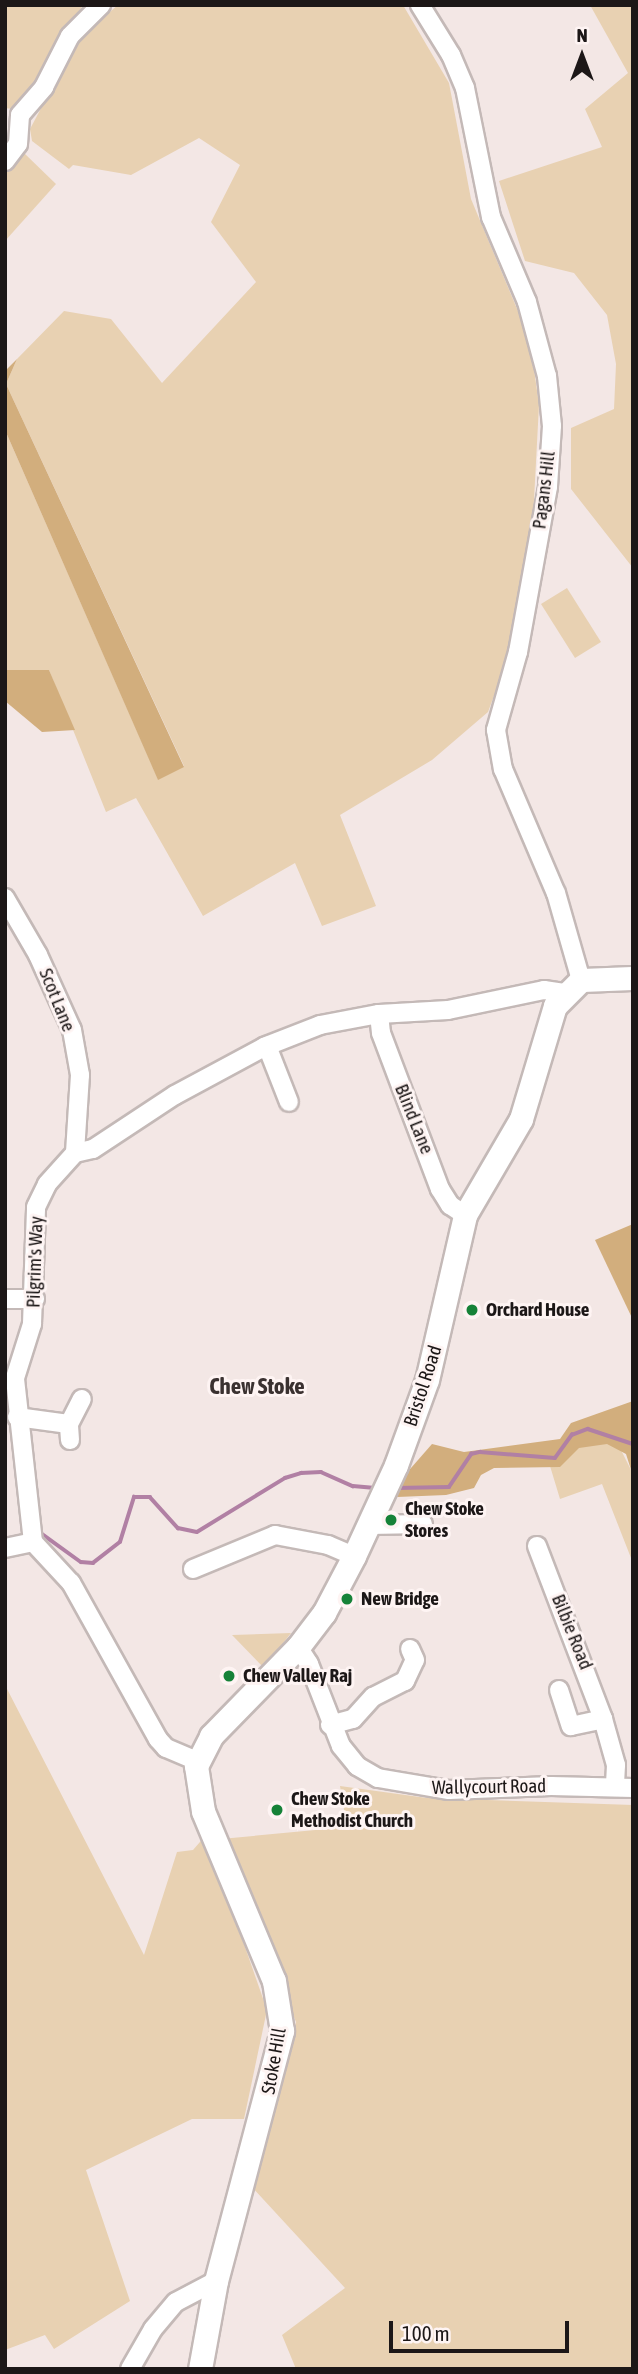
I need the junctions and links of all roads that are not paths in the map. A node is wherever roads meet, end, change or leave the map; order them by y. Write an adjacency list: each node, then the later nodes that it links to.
1 (101, 5): 3 (street)
2 (429, 8): 7 (street, Pagans Hill)
3 (13, 115): 4 (street)
4 (5, 161)
5 (5, 898): 11 (street, Scot Lane)
6 (633, 978): 7 (main road)
7 (574, 986): 8 (street, Pilgrim's Way); 12 (main road, Bristol Road)
8 (379, 1014): 9 (street, Pilgrim's Way); 12 (street, Blind Lane)
9 (267, 1046): 10 (street); 11 (street, Pilgrim's Way)
10 (289, 1102)
11 (75, 1153): 14 (street, Pilgrim's Way)
12 (465, 1215): 19 (main road, Bristol Road)
13 (5, 1299): 14 (street)
14 (35, 1299): 16 (street, Pilgrim's Way)
15 (82, 1399): 16 (street)
16 (18, 1419): 17 (street); 20 (street, Pilgrim's Way)
17 (5, 1437)
18 (423, 1524): 19 (street)
19 (369, 1525): 23 (main road, Bristol Road)
20 (32, 1535): 22 (street); 30 (street)
21 (537, 1546): 28 (street, Bilbie Road)
22 (5, 1548)
23 (354, 1556): 24 (street); 25 (main road, Bristol Road)
24 (193, 1569)
25 (298, 1647): 29 (street, Wallycourt Road); 30 (main road, Bristol Road)
26 (410, 1648): 29 (street)
27 (559, 1690): 28 (street)
28 (603, 1719): 31 (street, Bilbie Road)
29 (330, 1725): 31 (street, Wallycourt Road)
30 (197, 1760): 32 (main road, Stoke Hill)
31 (624, 1788)
32 (216, 2281): 33 (street); 34 (main road, Stoke Hill)
33 (130, 2369)
34 (200, 2369)

